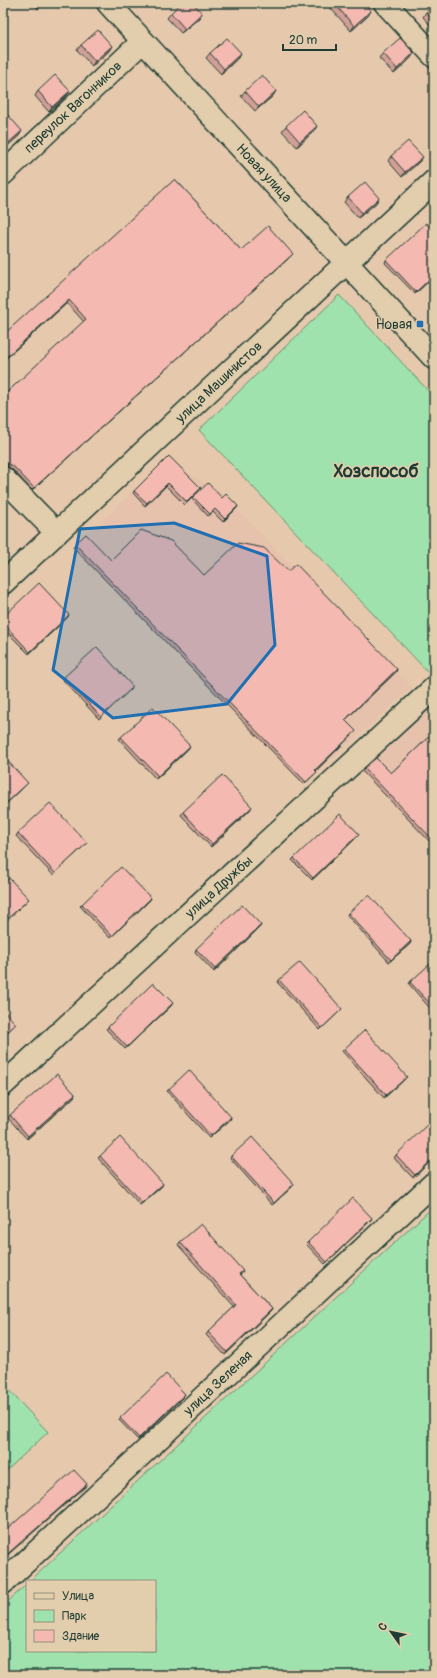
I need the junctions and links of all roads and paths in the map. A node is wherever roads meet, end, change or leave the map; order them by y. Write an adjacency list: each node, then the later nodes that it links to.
1 (108, 3): 3 (street, Новая улица)
2 (385, 3): 4 (street)
3 (143, 41): 5 (street, переулок Вагонников); 7 (street, Новая улица)
4 (434, 56)
5 (3, 174)
6 (434, 181): 7 (street, улица Машинистов)
7 (347, 263): 8 (street, Новая улица); 10 (street, улица Машинистов)
8 (427, 350)
9 (3, 478): 10 (street)
10 (57, 533): 11 (street, улица Машинистов)
11 (3, 583)
12 (434, 688): 13 (street, улица Дружбы)
13 (3, 1085)
14 (434, 1183): 15 (street, улица Зеленая)
15 (3, 1583)

